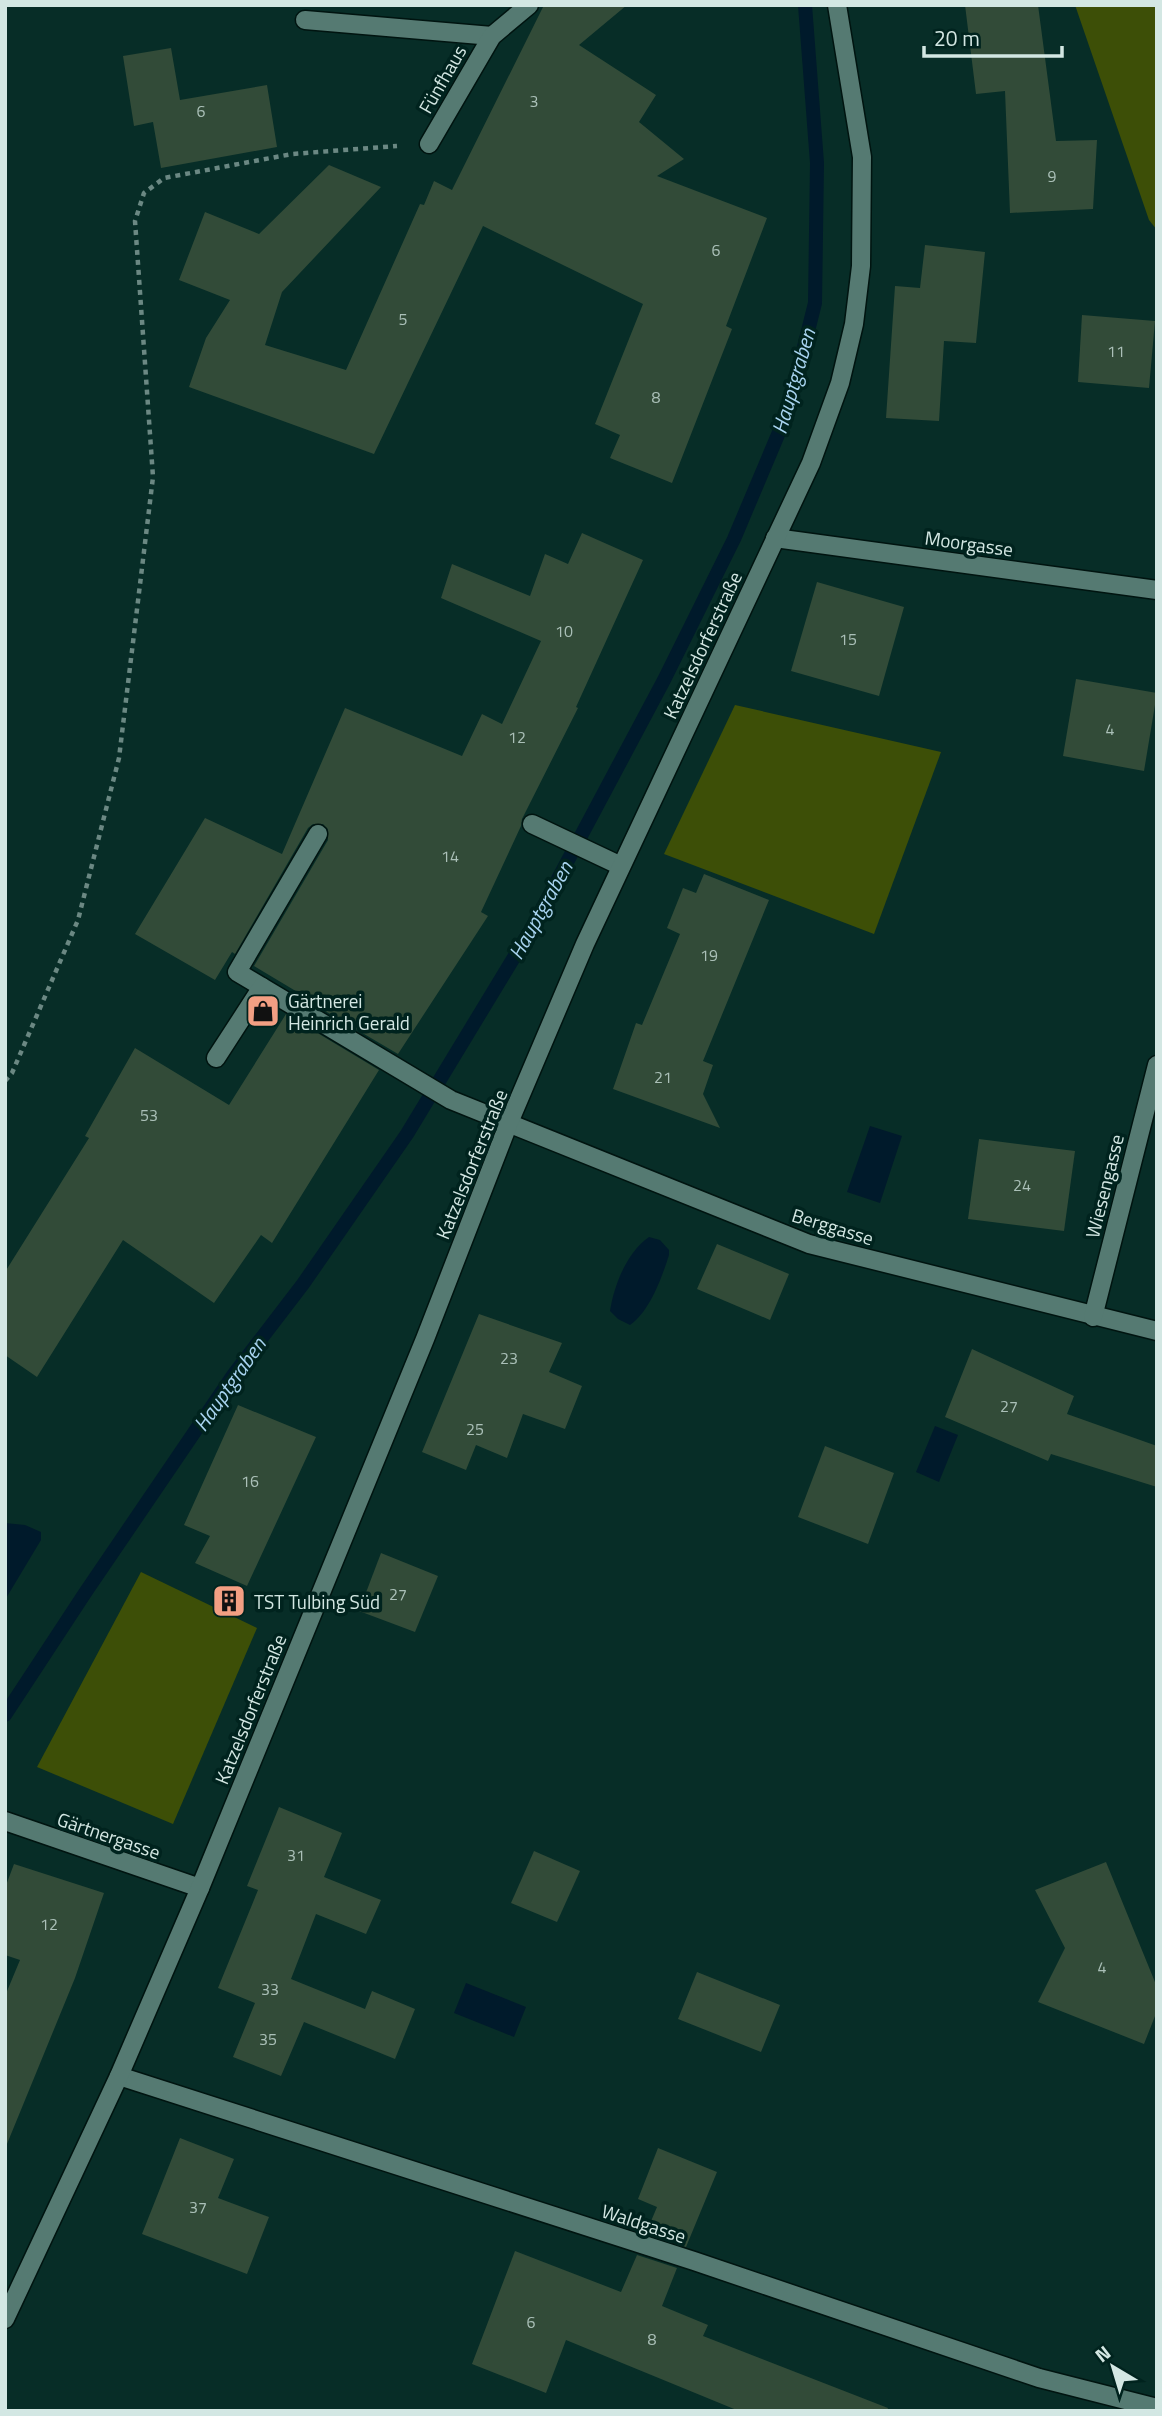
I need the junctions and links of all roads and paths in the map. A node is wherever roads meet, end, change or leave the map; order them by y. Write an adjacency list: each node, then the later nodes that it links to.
1 (529, 5): 4 (street, Fünfhaus)
2 (837, 5): 6 (street, Katzelsdorferstraße)
3 (305, 20): 4 (street, Fünfhaus)
4 (492, 36): 5 (street, Fünfhaus)
5 (429, 144): 14 (path)
6 (775, 538): 7 (street, Moorgasse); 10 (street, Katzelsdorferstraße)
7 (1157, 590)
8 (532, 824): 10 (street)
9 (318, 834): 11 (street, Berggasse)
10 (621, 866): 15 (street, Katzelsdorferstraße)
11 (262, 987): 12 (street); 15 (street, Berggasse)
12 (216, 1058)
13 (1157, 1065): 16 (street, Wiesengasse)
14 (5, 1081)
15 (508, 1125): 16 (street, Berggasse); 19 (street, Katzelsdorferstraße)
16 (1093, 1317): 17 (street, Berggasse)
17 (1157, 1331)
18 (5, 1821): 19 (street, Gärtnergasse)
19 (200, 1888): 20 (street, Katzelsdorferstraße)
20 (119, 2076): 21 (street, Katzelsdorferstraße); 22 (street, Waldgasse)
21 (5, 2319)
22 (1157, 2408)

